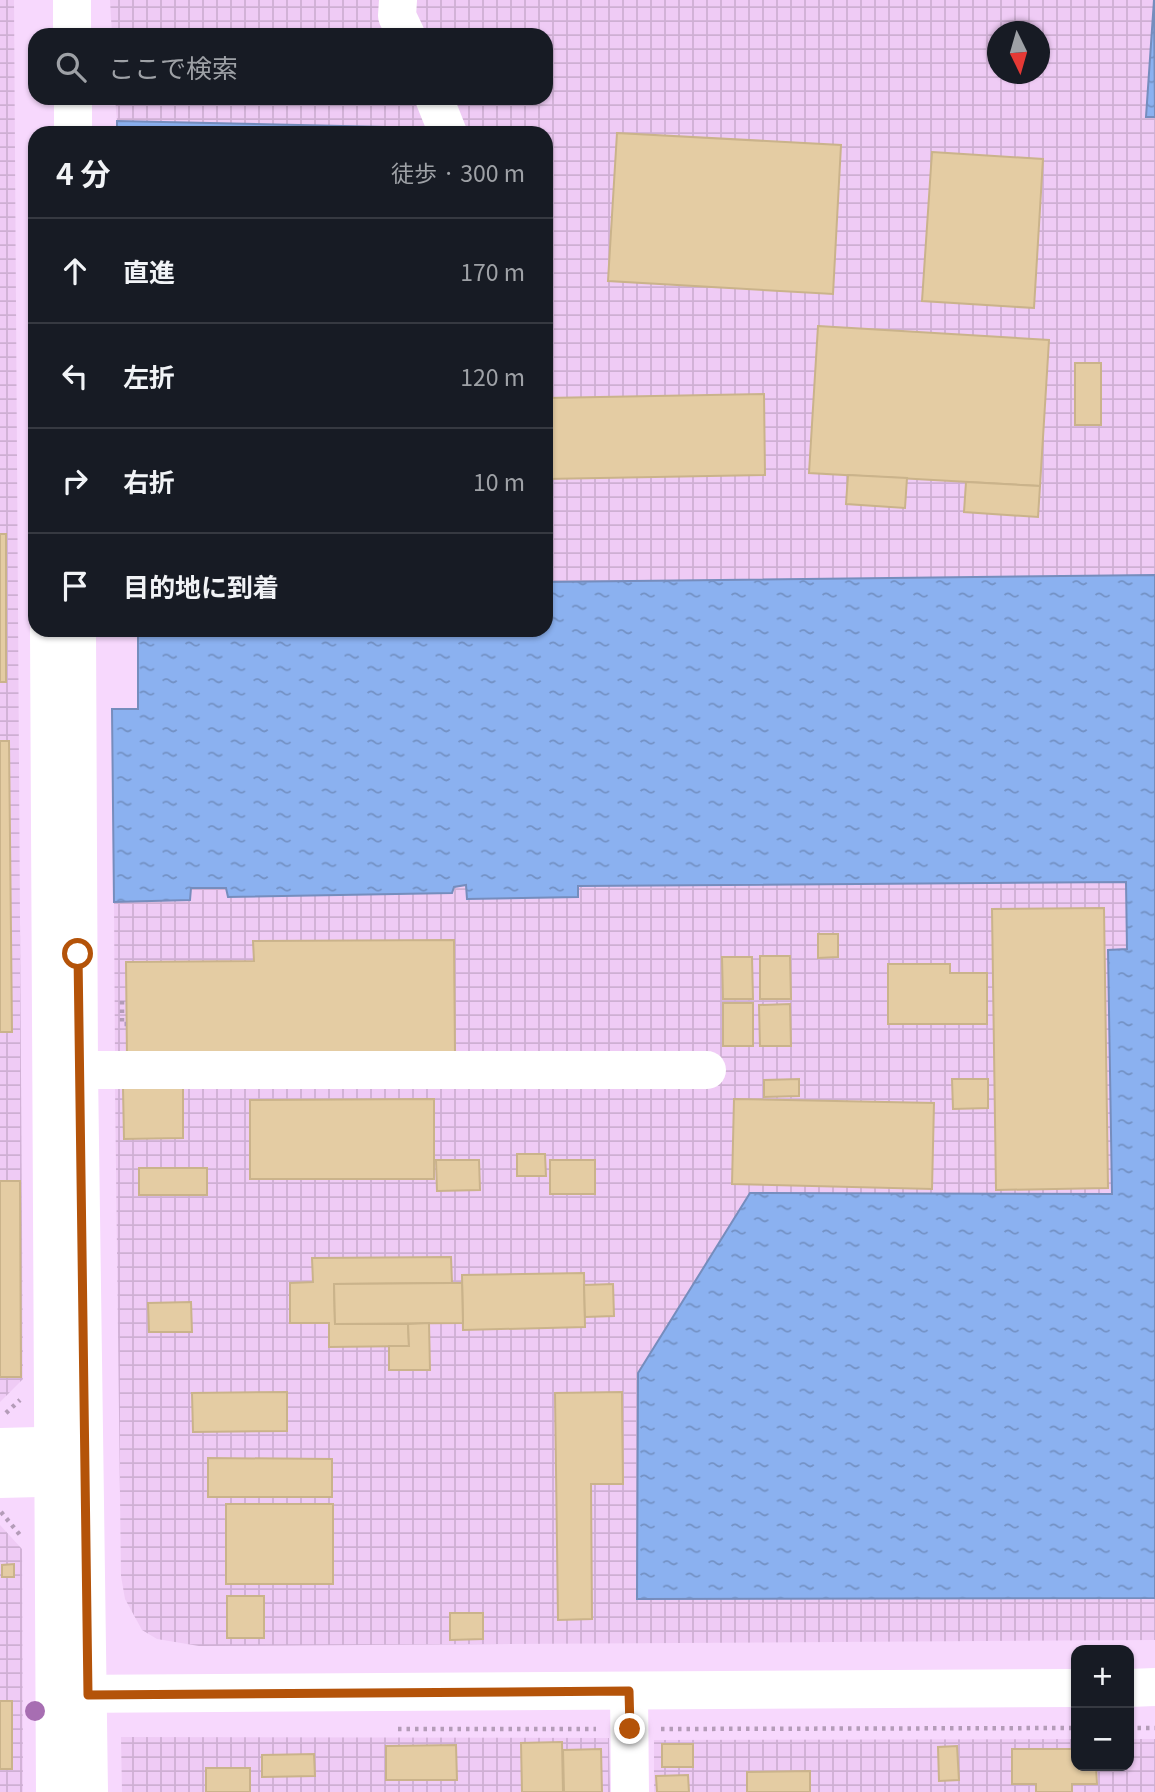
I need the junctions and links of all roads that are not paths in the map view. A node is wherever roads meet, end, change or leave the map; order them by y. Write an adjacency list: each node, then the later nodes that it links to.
1 (46, 0): 4 (street)
2 (72, 0): 5 (street)
3 (398, 0): 6 (street)
4 (46, 28)
5 (72, 28)
6 (403, 28)
7 (46, 105): 10 (street)
8 (73, 105): 11 (street)
9 (437, 105): 12 (street)
10 (46, 126)
11 (73, 126)
12 (445, 126)
13 (49, 637): 15 (street)
14 (77, 637): 15 (street)
15 (65, 1070): 16 (street); 18 (street)
16 (707, 1070)
17 (0, 1447): 18 (street)
18 (69, 1461): 19 (street); 24 (street)
19 (0, 1479)
20 (1155, 1687): 22 (street)
21 (1071, 1688): 23 (street)
22 (1134, 1688)
23 (629, 1691): 24 (street); 27 (street)
24 (71, 1694): 25 (street); 26 (street)
25 (55, 1792)
26 (89, 1792)
27 (630, 1792)

